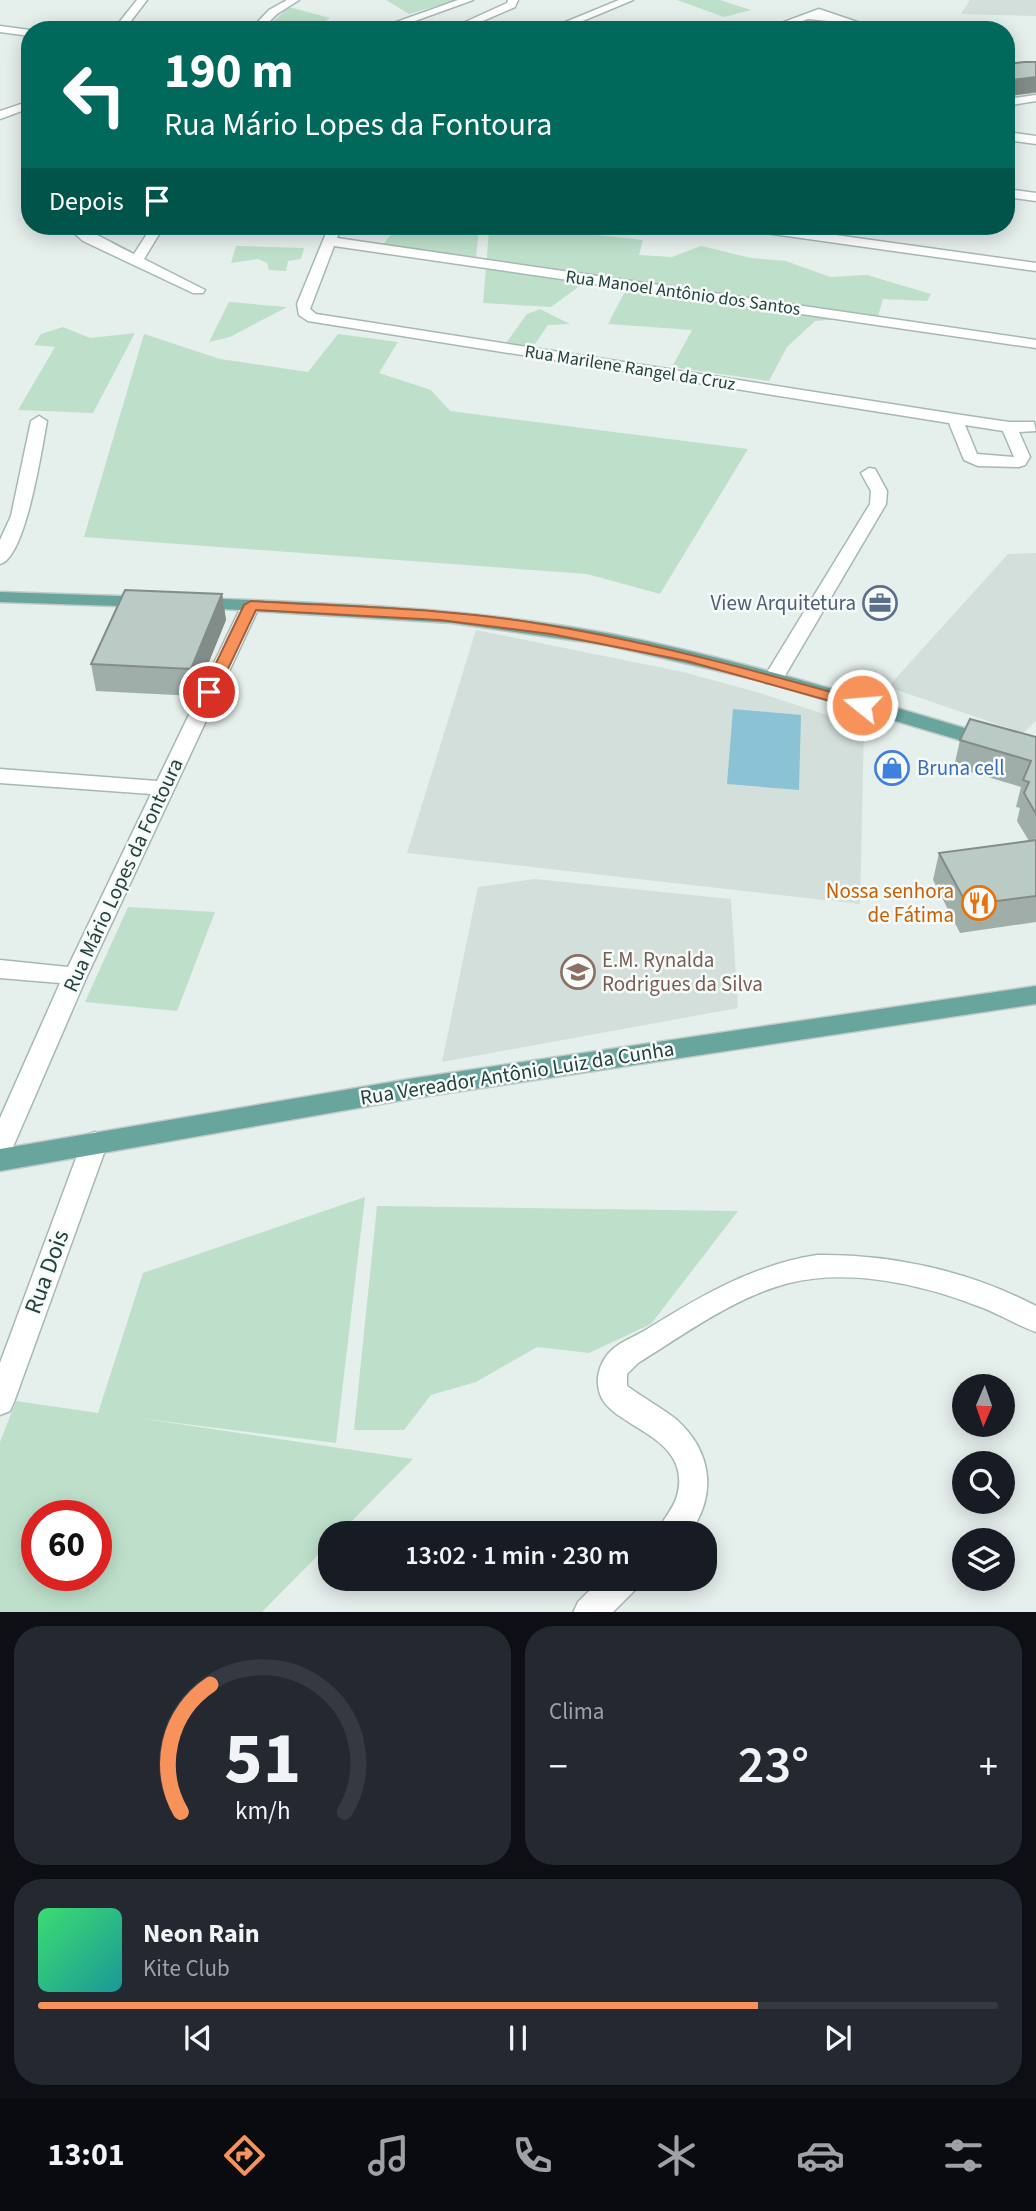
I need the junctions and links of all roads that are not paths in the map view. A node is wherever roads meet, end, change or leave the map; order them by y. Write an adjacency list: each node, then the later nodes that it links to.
1 (142, 0): 8 (street)
2 (294, 0): 9 (street)
3 (468, 0): 10 (street)
4 (513, 0): 11 (street)
5 (628, 0): 12 (street)
6 (828, 0): 7 (street)
7 (816, 19)
8 (125, 21)
9 (264, 21)
10 (404, 21)
11 (473, 21)
12 (574, 21)
13 (0, 29): 14 (street)
14 (21, 32)
15 (1036, 99): 16 (street)
16 (1015, 102)
17 (21, 107): 18 (street)
18 (0, 115)
19 (1015, 137): 20 (street)
20 (1036, 140)
21 (1015, 194): 22 (street)
22 (1036, 197)
23 (84, 235): 28 (street)
24 (152, 235): 28 (street)
25 (332, 235): 27 (street)
26 (814, 235): 29 (street)
27 (330, 241): 31 (street, Rua Manoel Antônio dos Santos); 32 (street, Rua Marilene Rangel da Cruz)
28 (137, 260): 30 (street)
29 (1036, 267)
30 (198, 290)
31 (1036, 344)
32 (955, 419): 34 (street, Rua Marilene Rangel da Cruz); 34 (street)
33 (39, 421): 37 (street)
34 (1009, 427): 35 (street, Rua Marilene Rangel da Cruz)
35 (1034, 427)
36 (869, 473): 40 (street)
37 (0, 559)
38 (0, 597): 39 (main road)
39 (251, 605): 40 (main road); 43 (street, Rua Mário Lopes da Fontoura)
40 (774, 678): 41 (main road)
41 (1036, 756)
42 (0, 776): 43 (street)
43 (163, 788): 45 (street, Rua Mário Lopes da Fontoura)
44 (0, 969): 45 (street)
45 (75, 976): 48 (street, Rua Mário Lopes da Fontoura)
46 (1036, 995): 47 (main road, Rua Vereador Antônio Luiz da Cunha)
47 (95, 1142): 49 (main road, Rua Vereador Antônio Luiz da Cunha); 51 (street, Rua Dois)
48 (0, 1147)
49 (0, 1160)
50 (1036, 1320): 52 (street)
51 (0, 1402)
52 (681, 1521)
53 (611, 1591): 54 (street)
54 (589, 1612)

